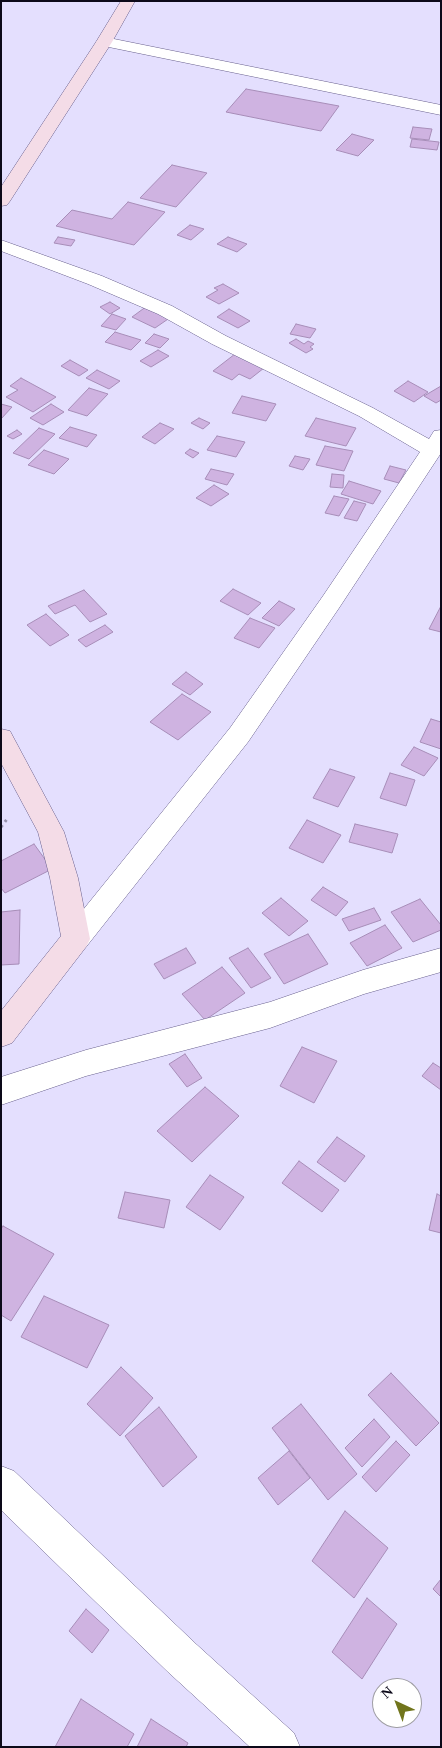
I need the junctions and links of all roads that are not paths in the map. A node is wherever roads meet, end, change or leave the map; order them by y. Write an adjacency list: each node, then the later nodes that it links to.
1 (128, 1): 2 (street)
2 (104, 42): 3 (street); 4 (street)
3 (441, 110)
4 (1, 201)
5 (1, 245): 6 (street)
6 (436, 442): 8 (street)
7 (1, 738): 8 (street)
8 (76, 939): 10 (street)
9 (441, 960): 11 (street)
10 (1, 1034)
11 (1, 1091)
12 (1, 1484): 13 (street)
13 (280, 1747)

